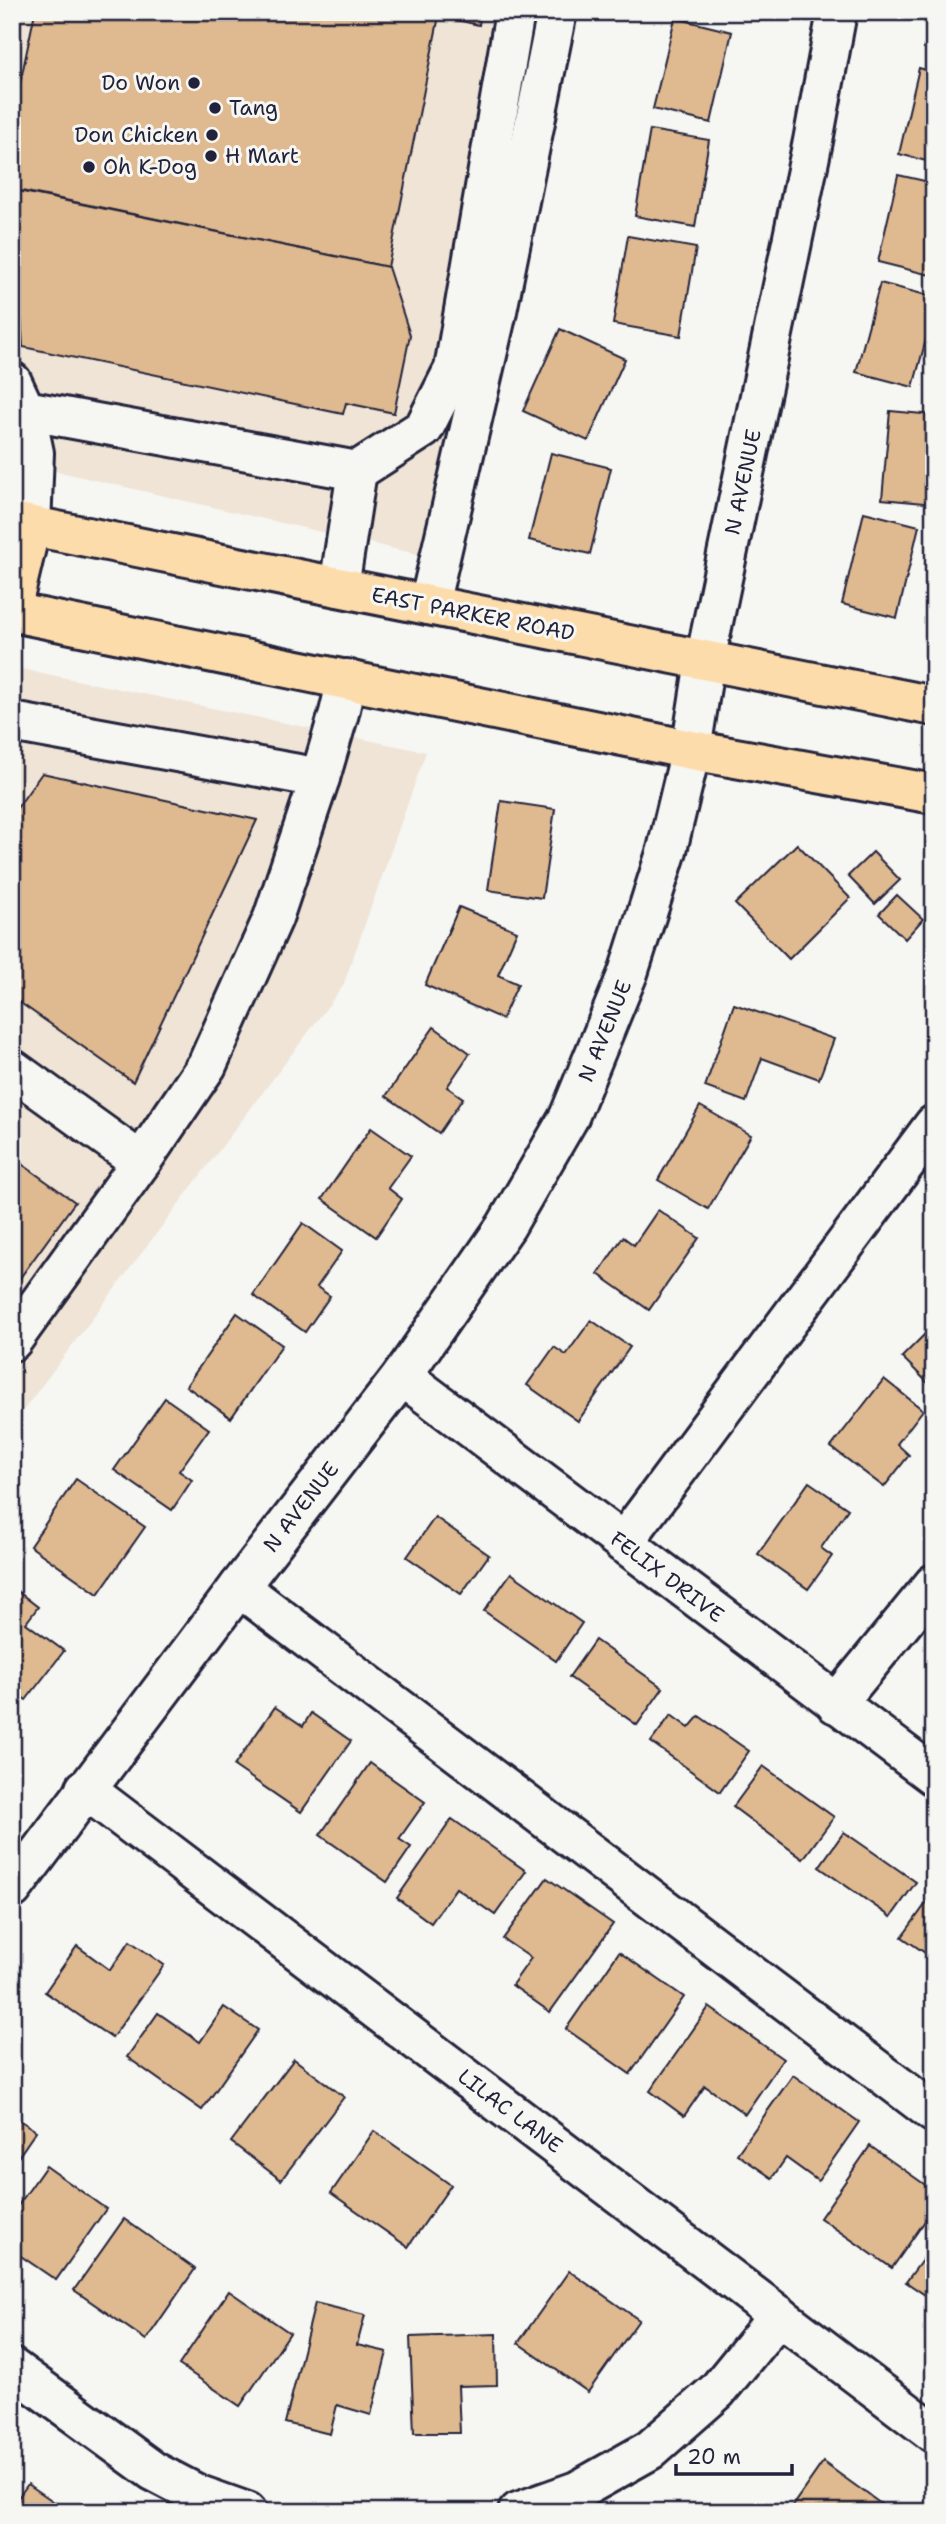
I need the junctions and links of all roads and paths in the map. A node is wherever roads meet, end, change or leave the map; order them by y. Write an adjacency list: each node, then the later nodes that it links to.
1 (515, 12): 5 (street)
2 (557, 12): 8 (street)
3 (837, 12): 11 (street, N AVENUE)
4 (16, 399): 5 (street); 6 (street)
5 (357, 471): 7 (street)
6 (21, 524): 7 (main road, EAST PARKER ROAD); 9 (main road)
7 (339, 587): 8 (main road, EAST PARKER ROAD)
8 (429, 605): 11 (main road, EAST PARKER ROAD)
9 (12, 606)
10 (12, 612): 12 (main road)
11 (705, 661): 13 (main road, EAST PARKER ROAD); 15 (street, N AVENUE)
12 (347, 679): 15 (main road); 16 (street)
13 (934, 706)
14 (12, 723): 16 (street)
15 (691, 750): 17 (main road); 22 (street, N AVENUE)
16 (320, 778): 20 (street)
17 (934, 794)
18 (12, 1069): 20 (street)
19 (934, 1125): 23 (street)
20 (141, 1162): 21 (street)
21 (12, 1341)
22 (401, 1376): 23 (street, FELIX DRIVE); 25 (street, N AVENUE)
23 (623, 1543): 26 (street, FELIX DRIVE)
24 (934, 1584): 26 (street)
25 (239, 1587): 28 (street, N AVENUE); 30 (street)
26 (836, 1704): 27 (street, FELIX DRIVE)
27 (934, 1776)
28 (85, 1789): 29 (street, N AVENUE); 31 (street, LILAC LANE)
29 (12, 1889)
30 (934, 2113)
31 (779, 2315): 33 (street, LILAC LANE); 35 (street)
32 (12, 2368): 34 (street)
33 (934, 2433)
34 (247, 2512)
35 (517, 2512)

